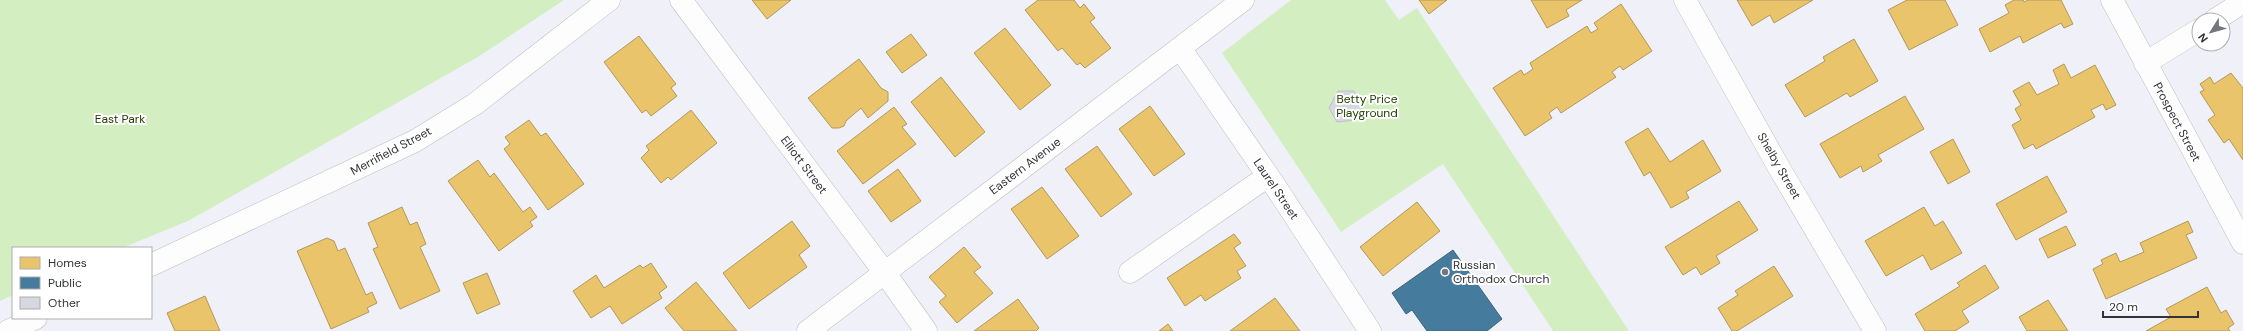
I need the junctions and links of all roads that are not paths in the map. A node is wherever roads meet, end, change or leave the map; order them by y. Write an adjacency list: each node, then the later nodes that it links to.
1 (609, 0): 13 (street, Merrifield Street)
2 (681, 0): 14 (street, Elliott Street)
3 (1243, 0): 9 (street, Eastern Avenue)
4 (1685, 0): 21 (street, Shelby Street)
5 (2112, 0): 10 (street, Prospect Street)
6 (2243, 2): 7 (street)
7 (2227, 12)
8 (2191, 35): 10 (street)
9 (1180, 48): 11 (street, Laurel Street); 14 (street, Eastern Avenue)
10 (2145, 63): 12 (street, Prospect Street)
11 (1268, 176): 15 (street); 20 (street, Laurel Street)
12 (2243, 243)
13 (152, 265)
14 (885, 272): 18 (street, Eastern Avenue); 19 (street, Elliott Street)
15 (1130, 272)
16 (34, 319): 17 (street)
17 (8, 331)
18 (808, 331)
19 (926, 331)
20 (1370, 331)
21 (1875, 331)

